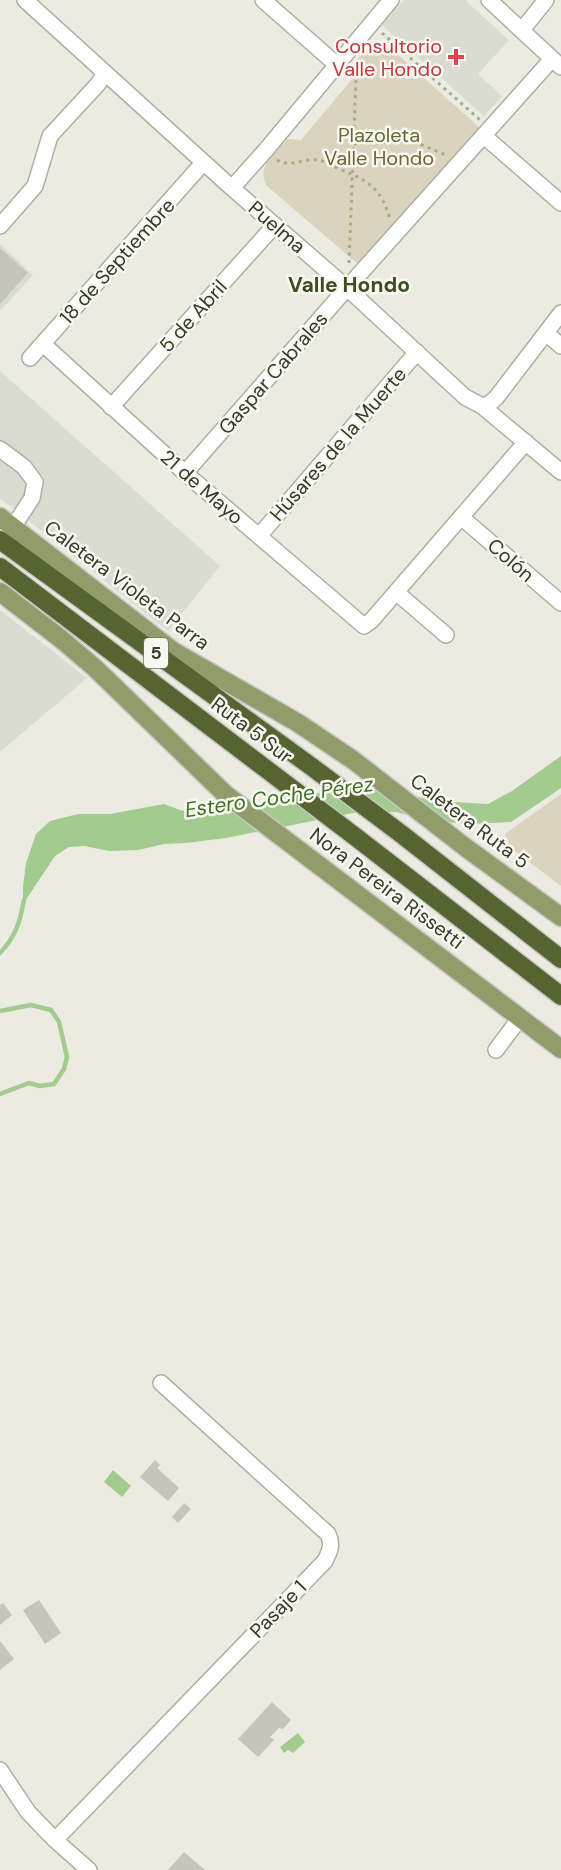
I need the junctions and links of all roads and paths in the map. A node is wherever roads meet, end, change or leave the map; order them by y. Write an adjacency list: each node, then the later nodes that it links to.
1 (25, 0): 11 (street, Puelma)
2 (263, 0): 10 (street)
3 (391, 0): 6 (street)
4 (489, 0): 7 (street)
5 (546, 0): 7 (street)
6 (371, 24): 10 (street); 12 (path)
7 (522, 30): 9 (street)
8 (360, 61): 13 (path)
9 (556, 63): 12 (street, Gaspar Cabrales)
10 (337, 65): 14 (street)
11 (105, 74): 15 (street, Puelma); 21 (street)
12 (487, 133): 16 (street, Gaspar Cabrales); 19 (street)
13 (354, 144): 16 (path); 17 (path)
14 (265, 151): 17 (path); 18 (street)
15 (203, 163): 18 (street, Puelma); 26 (street, 18 de Septiembre)
16 (459, 164): 22 (street, Gaspar Cabrales)
17 (354, 174): 22 (path); 23 (path)
18 (232, 188): 20 (street, Puelma)
19 (561, 203)
20 (275, 225): 23 (street, Puelma); 31 (street, 5 de Abril)
21 (0, 226)
22 (393, 238): 23 (street, Gaspar Cabrales)
23 (347, 288): 28 (street, Puelma); 34 (street, Gaspar Cabrales)
24 (561, 313): 25 (street)
25 (546, 333): 27 (street); 30 (street)
26 (43, 344): 29 (street, 18 de Septiembre); 31 (street, 21 de Mayo)
27 (561, 346)
28 (417, 352): 30 (street, Puelma); 38 (street, Húsares de la Muerte)
29 (30, 358)
30 (482, 406): 32 (street, Puelma)
31 (111, 407): 34 (street, 21 de Mayo)
32 (526, 442): 35 (street, Puelma); 36 (street)
33 (0, 449): 37 (street)
34 (185, 472): 38 (street, 21 de Mayo)
35 (561, 472)
36 (461, 517): 41 (street); 42 (street, Colón)
37 (4, 528): 44 (main road, Caletera Violeta Parra); 46 (highway, Ruta 5 Sur / 5)
38 (259, 536): 41 (street, 21 de Mayo)
39 (0, 567): 47 (highway, Ruta 5 Sur / 5)
40 (0, 592): 48 (main road, Nora Pereira Rissetti)
41 (396, 592): 43 (street)
42 (561, 603)
43 (446, 635)
44 (353, 760): 45 (main road, Caletera Ruta 5)
45 (561, 916)
46 (561, 959)
47 (561, 996)
48 (520, 1018): 49 (main road, Nora Pereira Rissetti); 50 (street)
49 (561, 1049)
50 (496, 1050)
51 (161, 1383): 53 (street, Pasaje 1)
52 (0, 1770): 53 (street)
53 (55, 1840): 54 (street)
54 (89, 1870)

